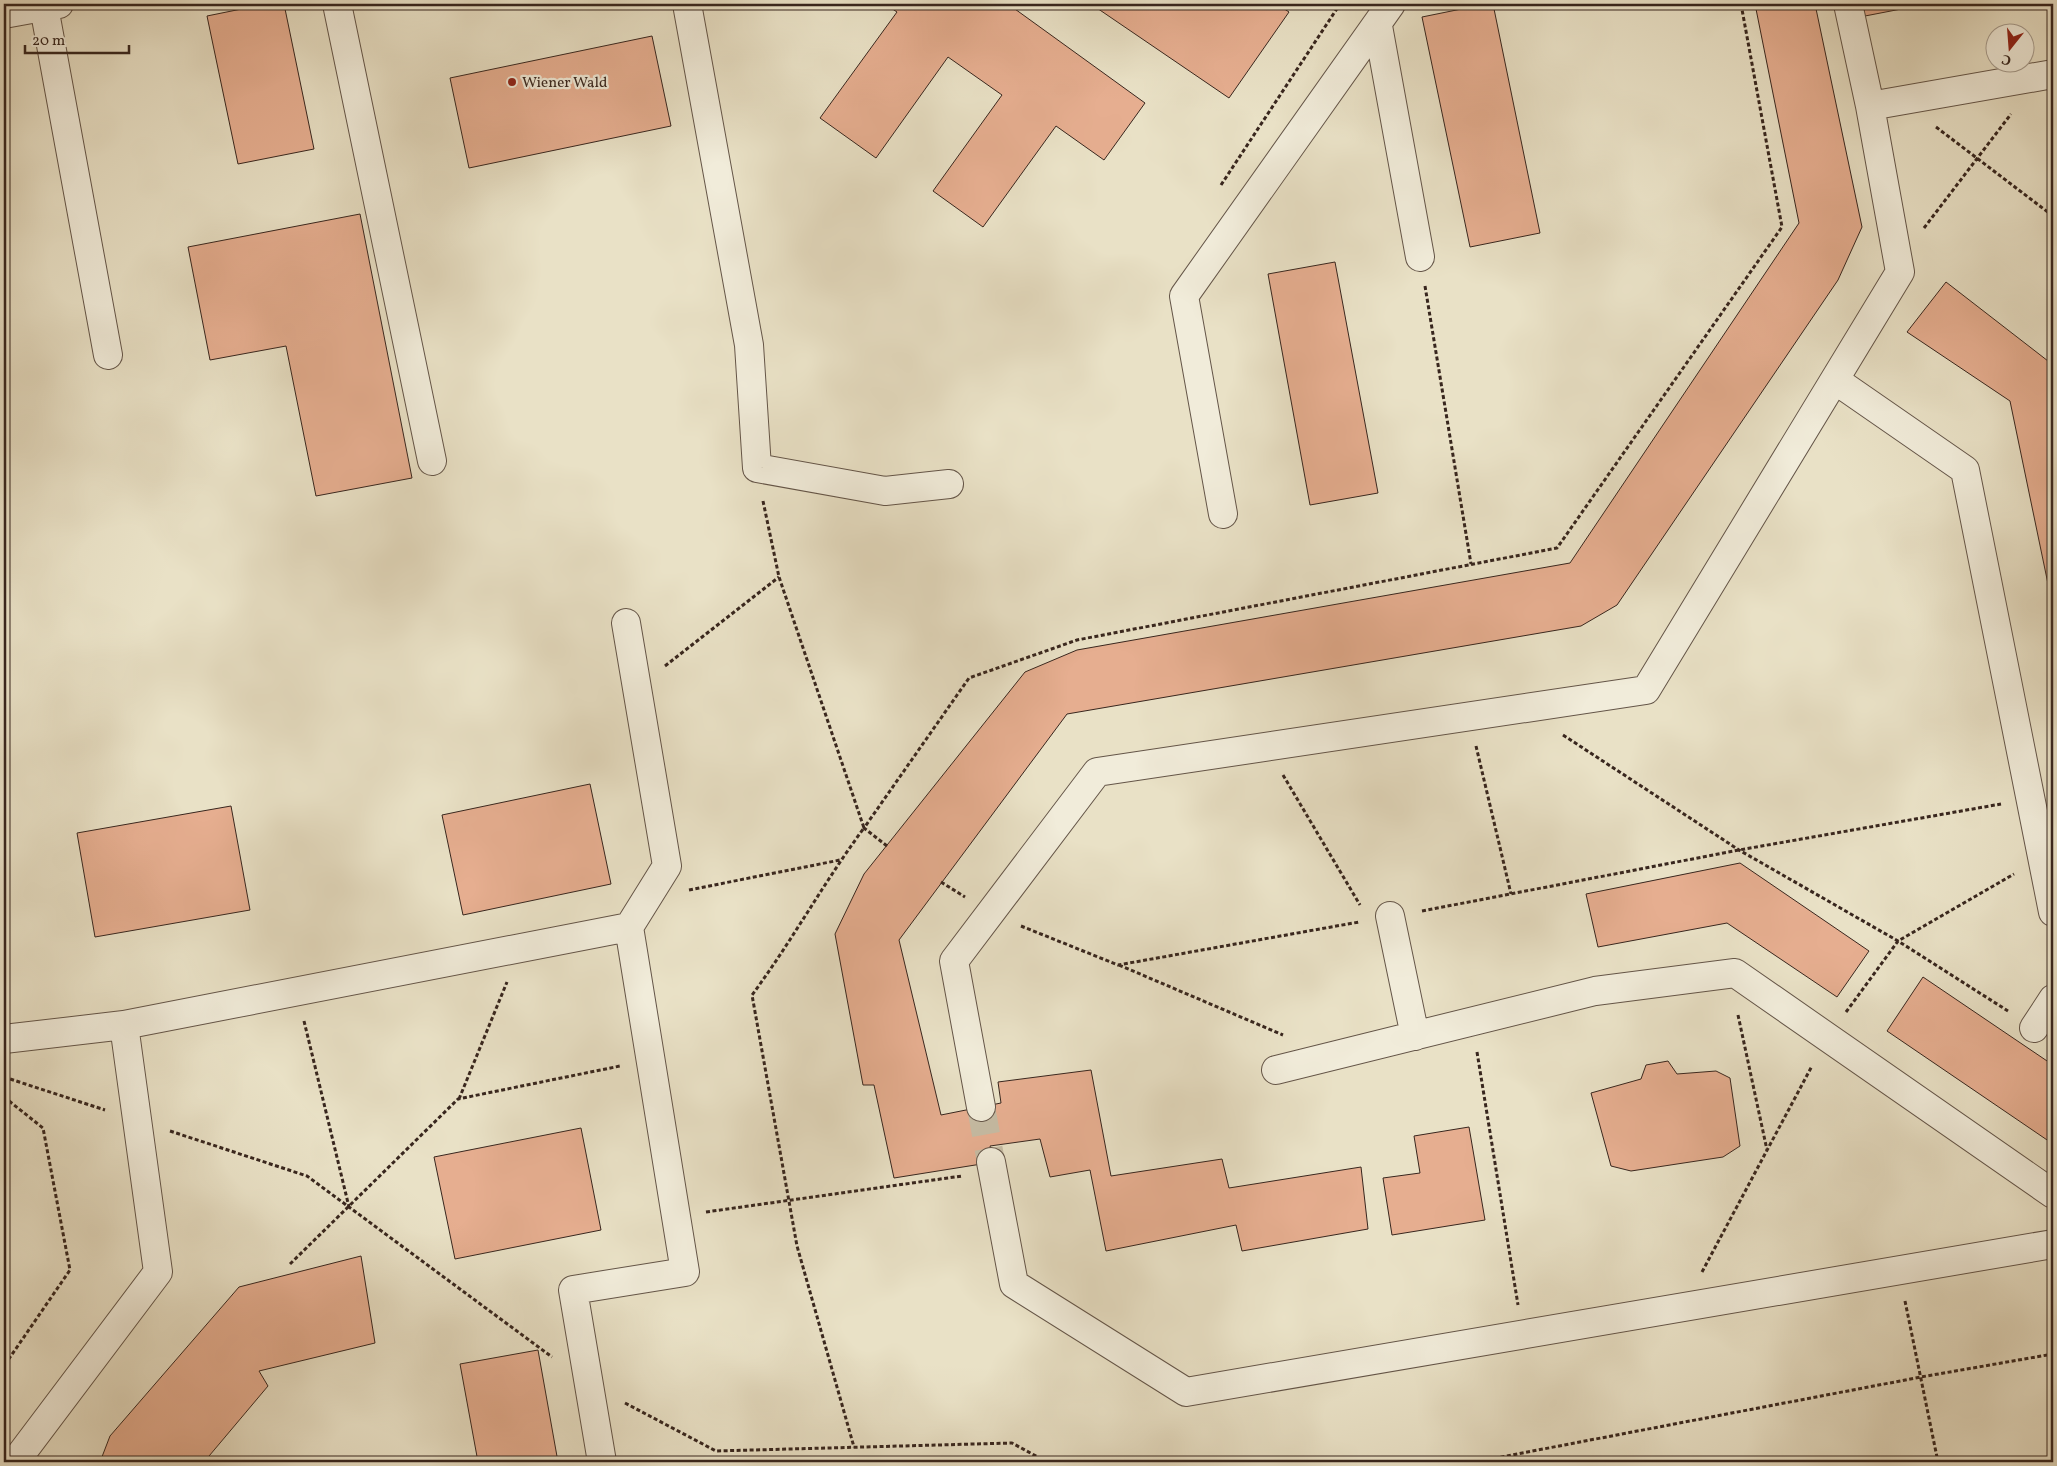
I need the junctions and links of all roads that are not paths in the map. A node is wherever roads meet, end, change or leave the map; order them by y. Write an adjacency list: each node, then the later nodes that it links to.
1 (336, 4): 12 (lane)
2 (687, 4): 13 (lane)
3 (1848, 4): 8 (lane)
4 (51, 5): 5 (lane); 10 (lane)
5 (4, 14)
6 (1384, 15): 9 (lane); 14 (lane)
7 (2046, 75): 8 (lane)
8 (1870, 106): 11 (lane)
9 (1420, 256)
10 (108, 355)
11 (1835, 380): 16 (lane); 25 (lane)
12 (432, 461)
13 (949, 484)
14 (1223, 514)
15 (626, 622): 18 (lane)
16 (2053, 912)
17 (1379, 918): 22 (lane)
18 (629, 928): 20 (lane); 30 (lane)
19 (2053, 999): 21 (lane)
20 (124, 1025): 23 (lane); 29 (lane)
21 (2034, 1028)
22 (1415, 1036): 24 (lane); 27 (lane)
23 (4, 1039)
24 (1276, 1070)
25 (981, 1106)
26 (992, 1167): 28 (lane)
27 (2053, 1194)
28 (2053, 1244)
29 (15, 1462)
30 (602, 1462)

